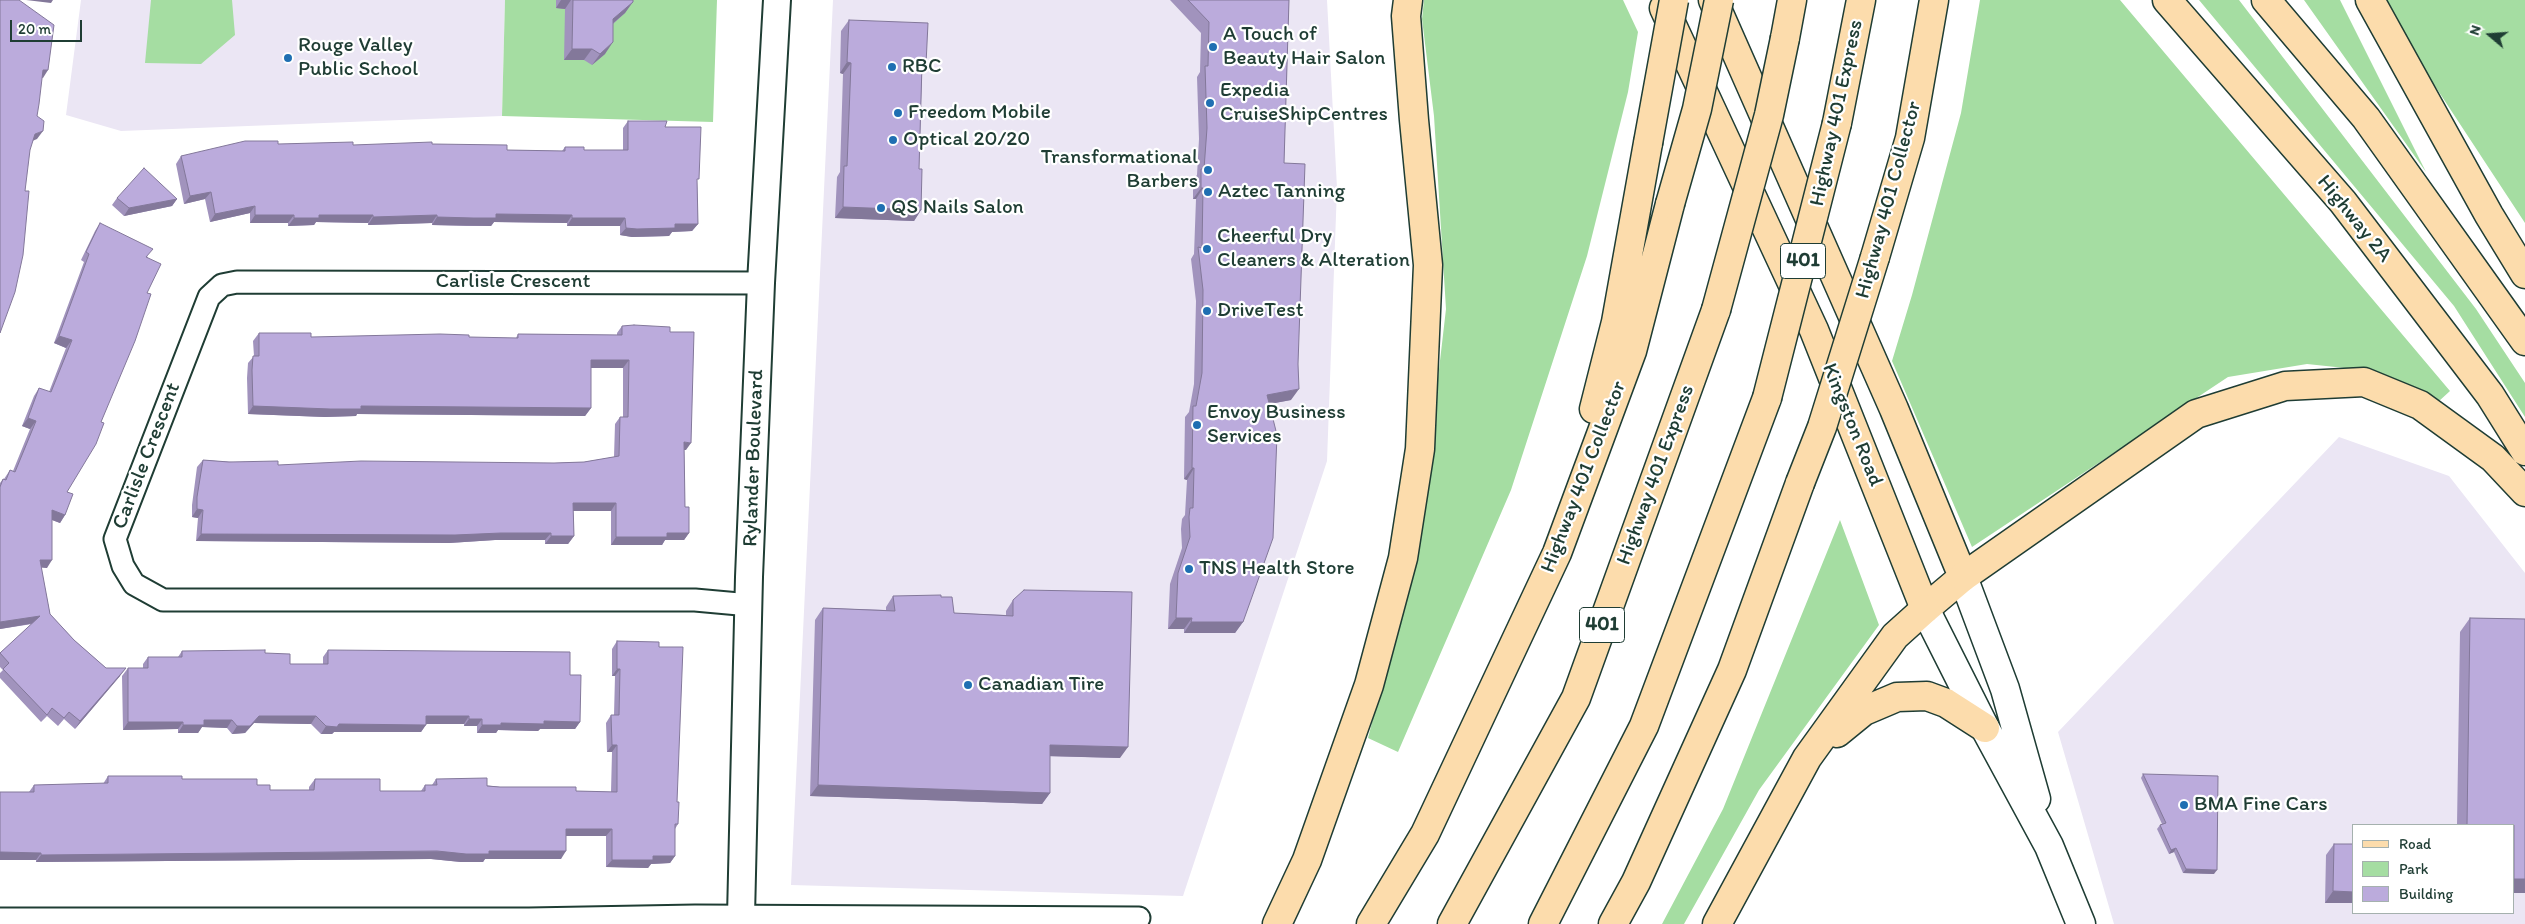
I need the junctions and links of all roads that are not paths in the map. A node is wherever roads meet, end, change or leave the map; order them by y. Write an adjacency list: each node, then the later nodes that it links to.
1 (777, 0): 14 (street, Rylander Boulevard)
2 (1408, 0): 30 (main road)
3 (1660, 0): 21 (main road, Kingston Road)
4 (1674, 0): 18 (main road, bridge)
5 (1713, 0): 19 (main road, Kingston Road)
6 (1720, 0): 18 (main road, Highway 401 Collector, bridge)
7 (1792, 0): 32 (main road, Highway 401 Express / 401, bridge)
8 (1862, 0): 33 (main road, Highway 401 Express / 401, bridge)
9 (1934, 0): 34 (main road, Highway 401 Collector, bridge)
10 (2167, 0): 16 (main road, Highway 2A)
11 (2266, 0): 15 (main road)
12 (2370, 0): 13 (main road)
13 (2525, 274)
14 (761, 283): 20 (street, Rylander Boulevard); 20 (street, Carlisle Crescent)
15 (2525, 342)
16 (2525, 451)
17 (2525, 492): 19 (main road)
18 (1557, 553): 31 (main road, Highway 401 Collector)
19 (1963, 577): 21 (main road); 24 (main road, Kingston Road)
20 (750, 604): 25 (street, Rylander Boulevard)
21 (1925, 609): 22 (main road, Kingston Road); 23 (main road)
22 (1984, 728): 23 (main road); 24 (main road, Kingston Road)
23 (1807, 758): 35 (main road)
24 (2049, 846): 36 (main road, Kingston Road)
25 (741, 916): 27 (street); 28 (street)
26 (1139, 918): 29 (street)
27 (3, 921)
28 (793, 921): 29 (street)
29 (1004, 921)
30 (1276, 924)
31 (1371, 924)
32 (1452, 924)
33 (1543, 924)
34 (1613, 924)
35 (1717, 924)
36 (2081, 924)

